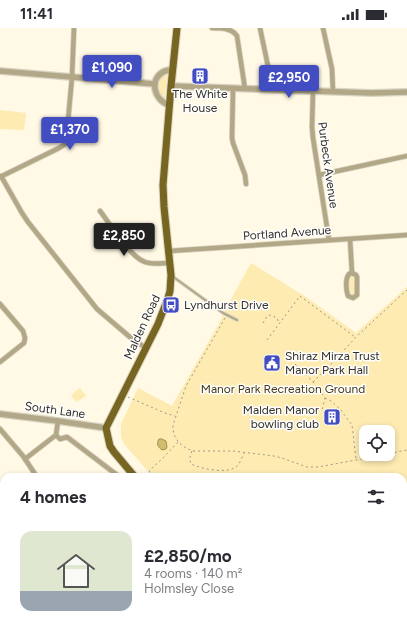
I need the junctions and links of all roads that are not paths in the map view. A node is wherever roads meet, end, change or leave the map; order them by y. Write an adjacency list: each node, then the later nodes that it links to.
1 (74, 28): 8 (street)
2 (177, 28): 6 (main road, Malden Road)
3 (212, 28): 12 (street)
4 (260, 28): 13 (street)
5 (323, 28): 15 (street)
6 (172, 70): 9 (street); 10 (main road, Malden Road)
7 (0, 72): 8 (street)
8 (72, 77): 9 (street); 20 (street)
9 (155, 84): 17 (street)
10 (171, 86): 11 (street); 17 (main road, Malden Road)
11 (233, 89): 12 (street); 21 (street)
12 (245, 89): 13 (street)
13 (273, 90): 14 (street)
14 (313, 92): 15 (street); 19 (street, Purbeck Avenue)
15 (333, 92): 16 (street)
16 (407, 92)
17 (169, 105): 26 (main road, Malden Road)
18 (407, 156): 19 (street)
19 (319, 175): 25 (street, Purbeck Avenue)
20 (1, 177): 32 (street)
21 (246, 184)
22 (100, 211): 27 (street)
23 (407, 236): 24 (street, Portland Avenue)
24 (350, 239): 25 (street, Portland Avenue); 28 (street)
25 (328, 240): 26 (street, Portland Avenue)
26 (169, 251): 27 (main road, Malden Road)
27 (170, 263): 29 (main road, Malden Road)
28 (352, 273): 28 (street)
29 (171, 275): 31 (lane); 32 (main road, Malden Road)
30 (0, 304): 33 (street)
31 (237, 320)
32 (146, 348): 36 (main road, Malden Road)
33 (0, 362)
34 (0, 414): 35 (street, South Lane)
35 (58, 420): 36 (street, South Lane); 38 (street)
36 (106, 428): 42 (main road)
37 (0, 429): 39 (street)
38 (56, 435): 39 (street); 41 (street)
39 (25, 459): 40 (street)
40 (34, 473)
41 (114, 473)
42 (132, 473)

